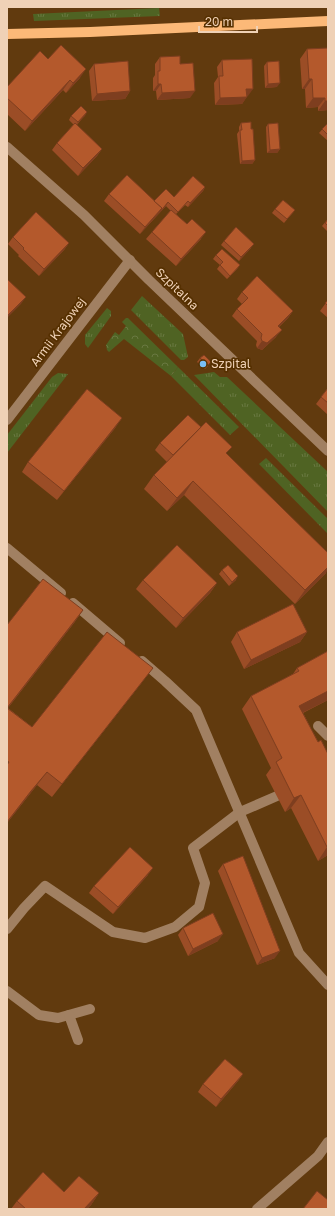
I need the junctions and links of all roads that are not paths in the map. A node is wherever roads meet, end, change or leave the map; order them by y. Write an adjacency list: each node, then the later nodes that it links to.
1 (328, 21): 2 (main road)
2 (7, 34)
3 (7, 147): 4 (street, Szpitalna)
4 (130, 260): 5 (street, Armii Krajowej); 6 (street, Szpitalna)
5 (7, 420)
6 (328, 451)
7 (7, 548): 11 (street)
8 (318, 726): 9 (street)
9 (328, 736)
10 (277, 796): 11 (street)
11 (240, 812): 12 (street); 13 (street)
12 (7, 929)
13 (328, 985)
14 (7, 991): 16 (street)
15 (90, 1009): 16 (street)
16 (69, 1015): 17 (street)
17 (78, 1040)
18 (328, 1142): 19 (street)
19 (257, 1209)

